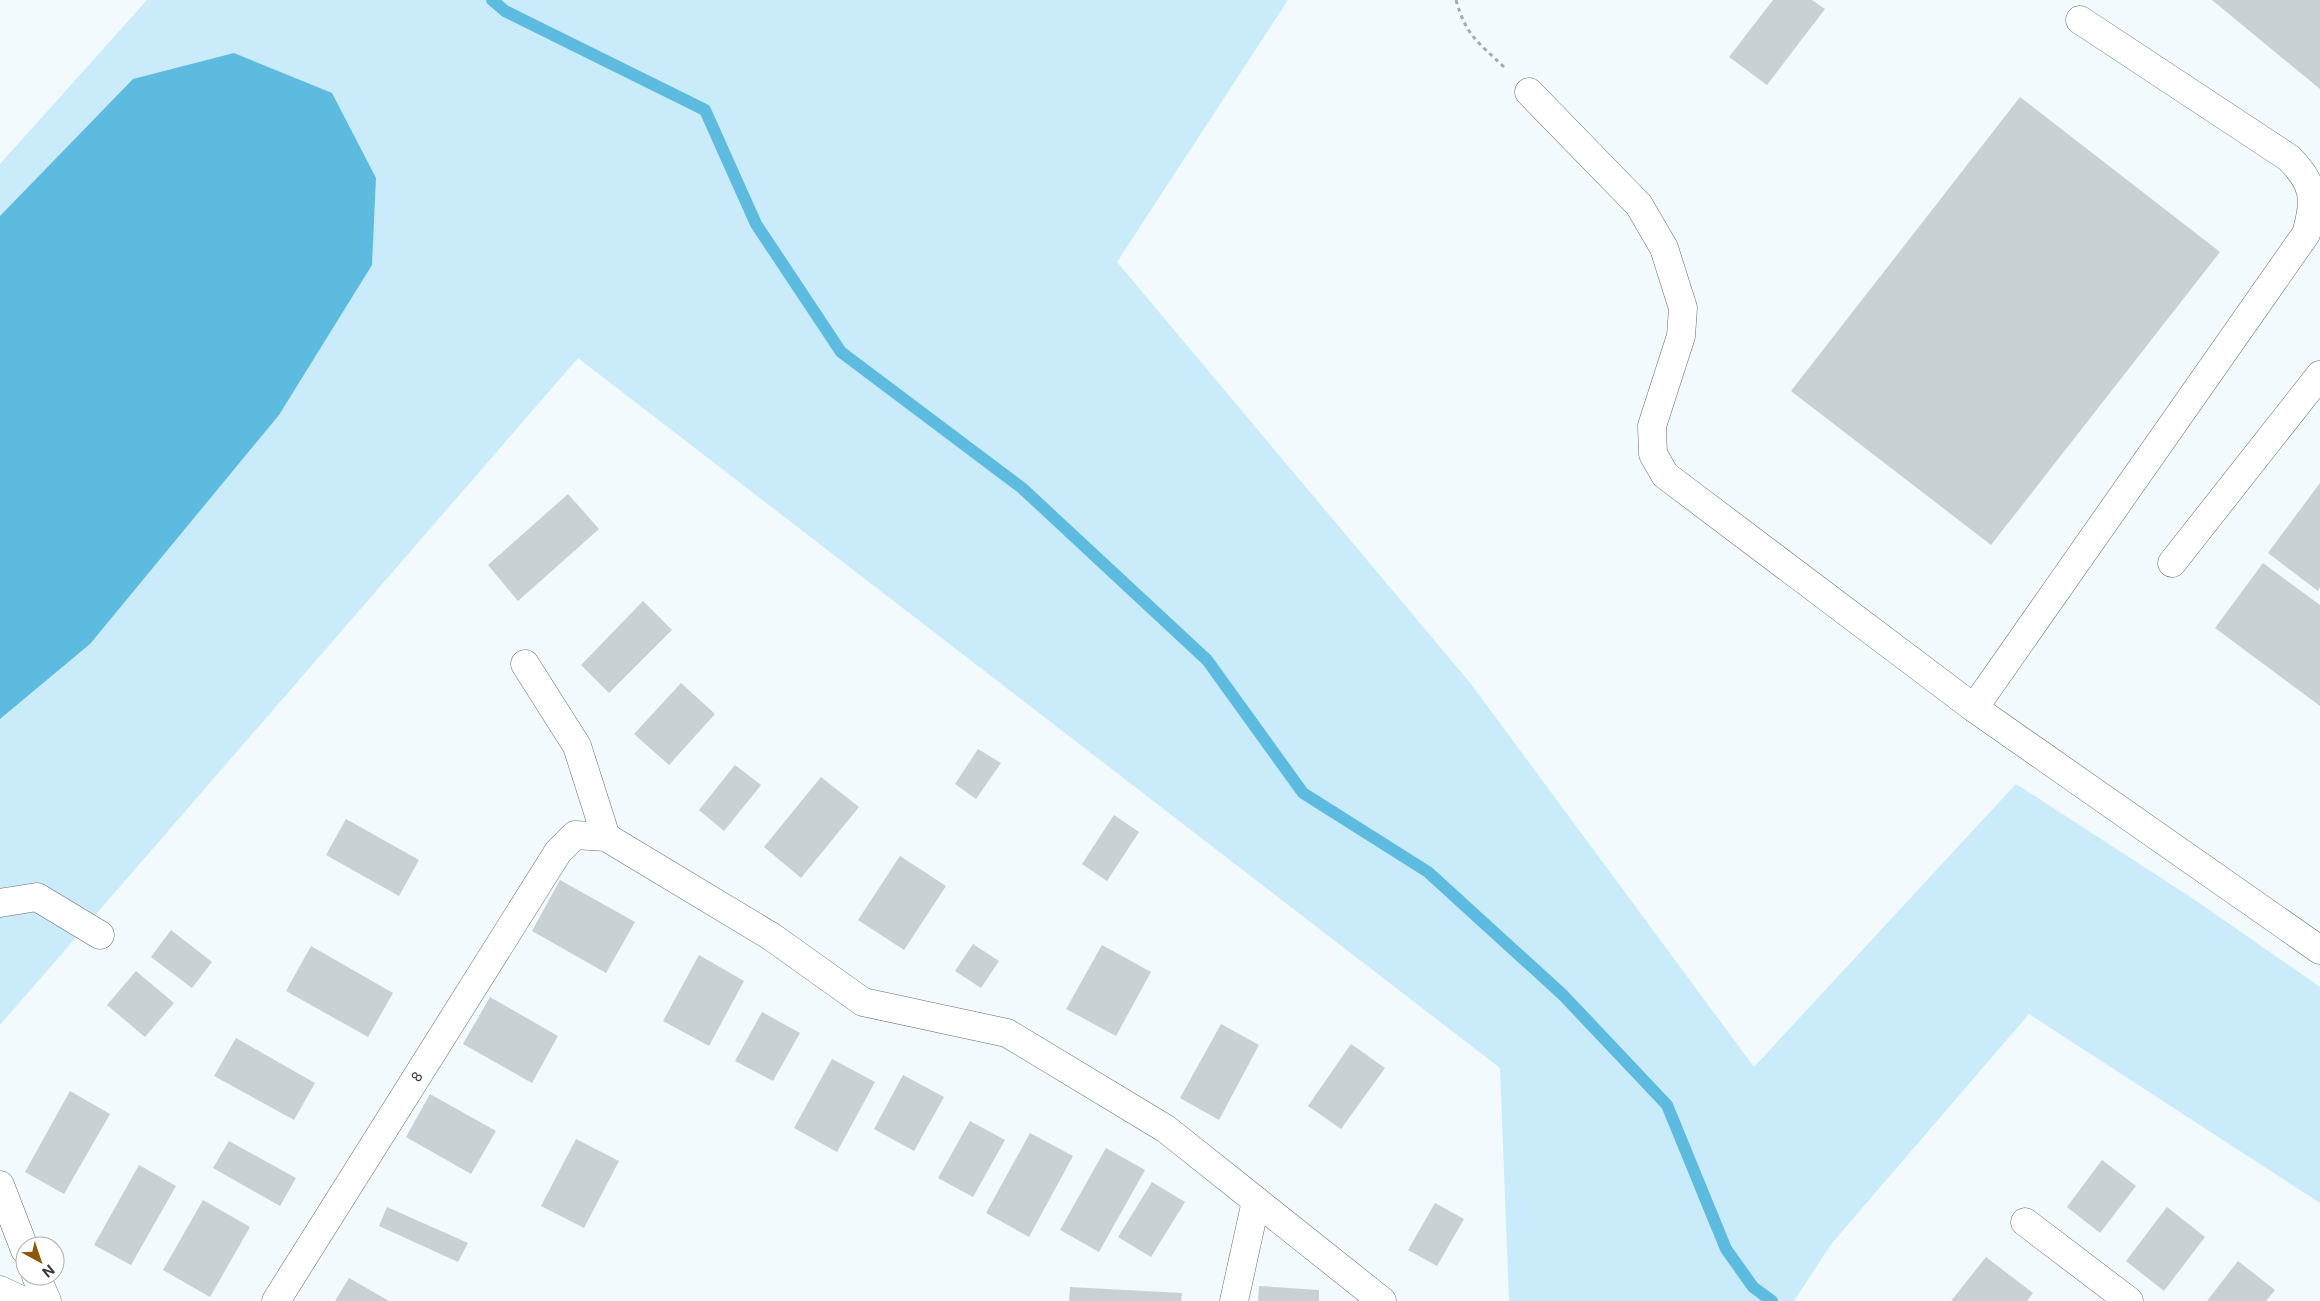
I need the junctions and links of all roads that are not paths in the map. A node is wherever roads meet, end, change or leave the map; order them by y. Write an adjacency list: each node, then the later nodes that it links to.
1 (2080, 20): 6 (street)
2 (1529, 92): 6 (street)
3 (2320, 375): 4 (street)
4 (2172, 562)
5 (525, 664): 7 (street)
6 (1974, 708): 10 (street)
7 (606, 837): 12 (street); 21 (street, 8)
8 (0, 904): 9 (street)
9 (100, 935)
10 (2320, 950)
11 (0, 1186): 15 (street)
12 (1256, 1201): 22 (street); 23 (street)
13 (2025, 1222): 24 (street)
14 (0, 1231): 16 (street)
15 (20, 1236)
16 (15, 1242)
17 (40, 1286): 20 (street)
18 (0, 1290): 19 (street)
19 (23, 1301)
20 (47, 1301)
21 (276, 1301)
22 (1234, 1301)
23 (1382, 1301)
24 (2129, 1301)

